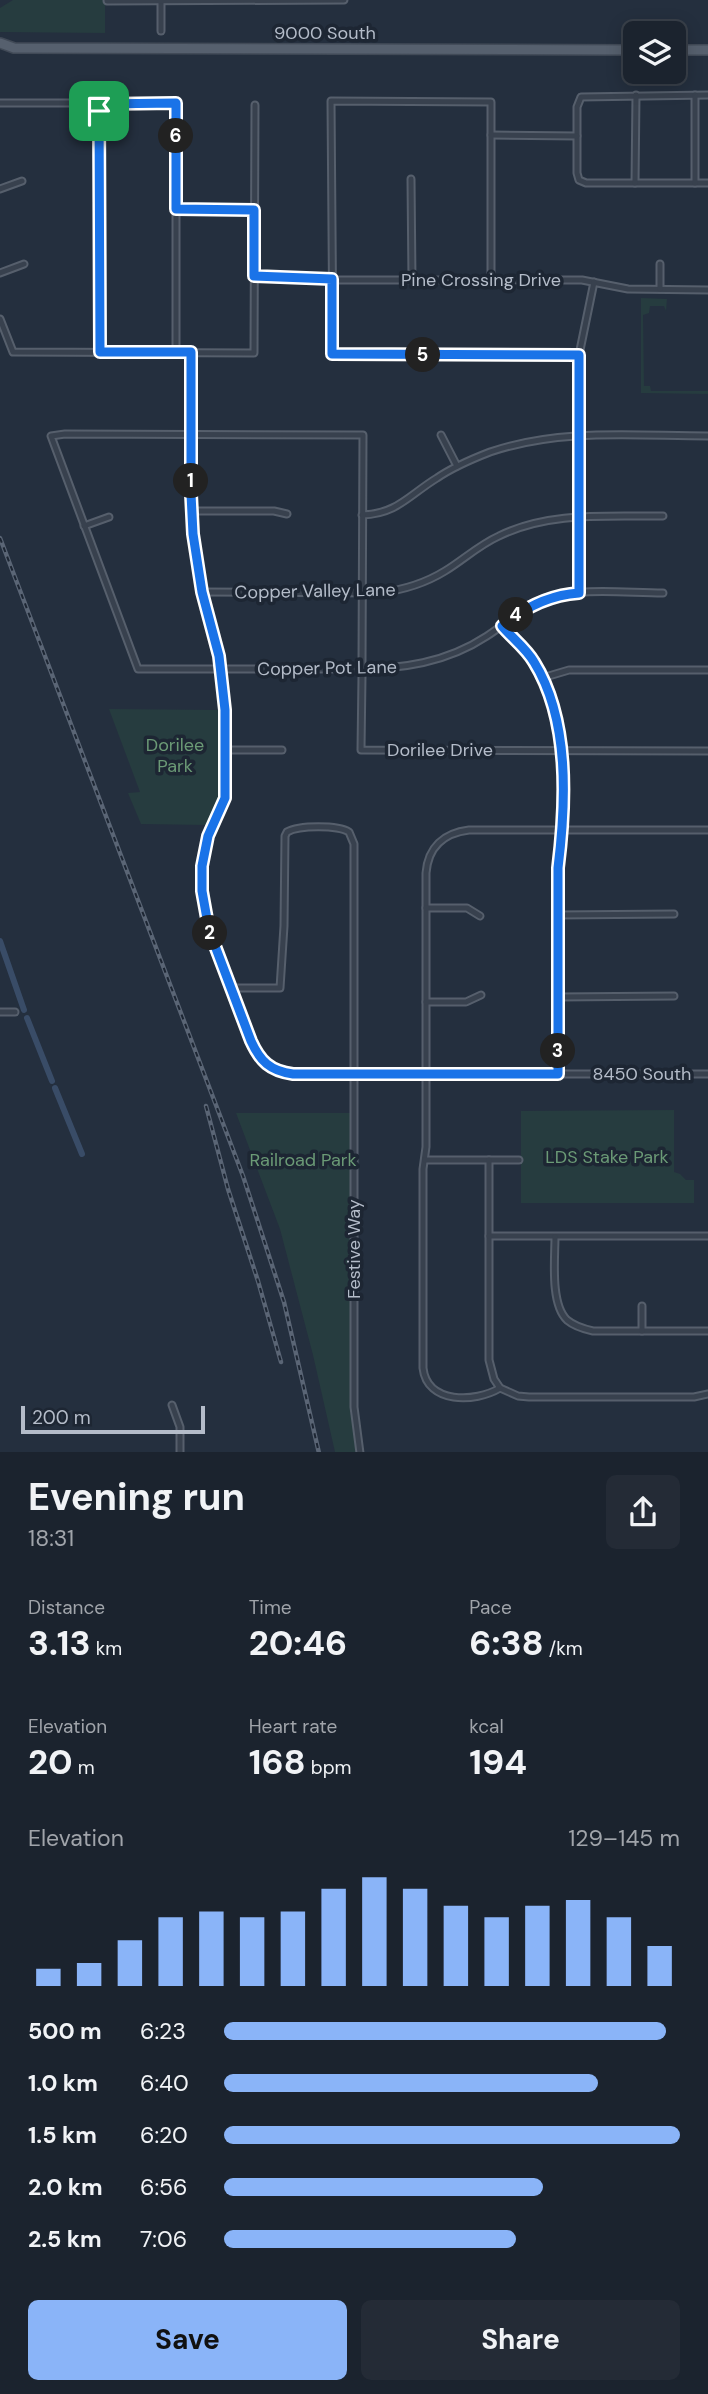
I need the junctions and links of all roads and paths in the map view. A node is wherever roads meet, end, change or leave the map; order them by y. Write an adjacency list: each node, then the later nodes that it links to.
1 (344, 0): 5 (street)
2 (107, 1): 3 (street)
3 (161, 1): 4 (street); 6 (street)
4 (227, 1): 5 (street)
5 (294, 1)
6 (161, 30)
7 (0, 43): 8 (main road, 9000 South)
8 (14, 48): 9 (main road, 9000 South); 12 (main road, 9000 South)
9 (623, 50)
10 (686, 50): 11 (main road)
11 (708, 50)
12 (0, 52)
13 (636, 95): 14 (street); 20 (street); 23 (street)
14 (695, 95): 15 (street); 24 (street)
15 (708, 96)
16 (0, 103): 17 (street)
17 (99, 104): 27 (street); 40 (street)
18 (255, 105): 28 (street)
19 (491, 135): 20 (street); 33 (street); 35 (street)
20 (577, 136): 23 (street)
21 (411, 179): 34 (street)
22 (22, 181): 26 (street)
23 (635, 183): 24 (street)
24 (695, 183): 25 (street)
25 (708, 183)
26 (0, 189)
27 (176, 209): 28 (street); 41 (street)
28 (254, 210): 32 (street)
29 (24, 264): 31 (street)
30 (660, 264): 37 (street)
31 (0, 273)
32 (254, 276): 33 (street, Pine Crossing Drive); 42 (street)
33 (332, 279): 34 (street, Pine Crossing Drive); 43 (street)
34 (412, 280): 35 (street, Pine Crossing Drive)
35 (491, 280): 36 (street, Pine Crossing Drive)
36 (594, 282): 37 (street, Pine Crossing Drive); 43 (street)
37 (660, 289): 38 (street, Pine Crossing Drive)
38 (708, 290)
39 (0, 319): 40 (street)
40 (100, 352): 41 (street)
41 (176, 352): 42 (street)
42 (191, 352): 44 (street)
43 (579, 355): 46 (street)
44 (191, 435): 49 (street); 51 (street, Dorilee Drive); 55 (street, Copper Pot Lane)
45 (441, 435): 48 (street)
46 (579, 436): 47 (street); 48 (street); 54 (street)
47 (708, 436)
48 (457, 466): 51 (street)
49 (191, 511): 50 (street); 56 (street)
50 (287, 514)
51 (362, 515): 57 (street, Dorilee Drive)
52 (663, 516): 54 (street, Copper Valley Lane)
53 (109, 517): 55 (street)
54 (578, 517): 57 (street, Copper Valley Lane); 58 (street)
55 (84, 526): 61 (street, Copper Pot Lane)
56 (202, 592): 57 (street, Copper Valley Lane); 61 (street)
57 (362, 593): 62 (street, Dorilee Drive)
58 (579, 593): 59 (street, Copper Pot Lane); 60 (street, Copper Pot Lane)
59 (663, 593)
60 (502, 626): 62 (street, Copper Pot Lane); 64 (street)
61 (221, 669): 62 (street, Copper Pot Lane); 65 (street)
62 (362, 669): 67 (street, Dorilee Drive)
63 (708, 670): 64 (street)
64 (542, 678): 67 (street)
65 (226, 750): 66 (street); 75 (street)
66 (282, 750)
67 (562, 751): 68 (street, Dorilee Drive); 70 (street)
68 (708, 751)
69 (708, 830): 70 (street)
70 (562, 831): 71 (street); 73 (street)
71 (426, 908): 74 (street); 79 (street)
72 (674, 914): 73 (street)
73 (558, 915): 77 (street)
74 (480, 916)
75 (230, 988): 82 (street, 8450 South); 82 (street, Festive Way)
76 (481, 995): 79 (street)
77 (559, 996): 78 (street); 84 (street)
78 (674, 996)
79 (426, 1002): 83 (street)
80 (0, 1012): 81 (street)
81 (15, 1012)
82 (354, 1074): 83 (street, 8450 South); 99 (street, Festive Way)
83 (426, 1074): 84 (street, 8450 South); 86 (street)
84 (558, 1074): 85 (street, 8450 South)
85 (708, 1074)
86 (425, 1160): 87 (street); 95 (street)
87 (489, 1160): 88 (street); 89 (street)
88 (519, 1160)
89 (489, 1236): 91 (street); 95 (street)
90 (708, 1236): 91 (street)
91 (555, 1237): 93 (street)
92 (642, 1306): 93 (street)
93 (642, 1331): 94 (street)
94 (708, 1331)
95 (500, 1388): 96 (street)
96 (708, 1394)
97 (172, 1405): 98 (street)
98 (180, 1452)
99 (360, 1452)

